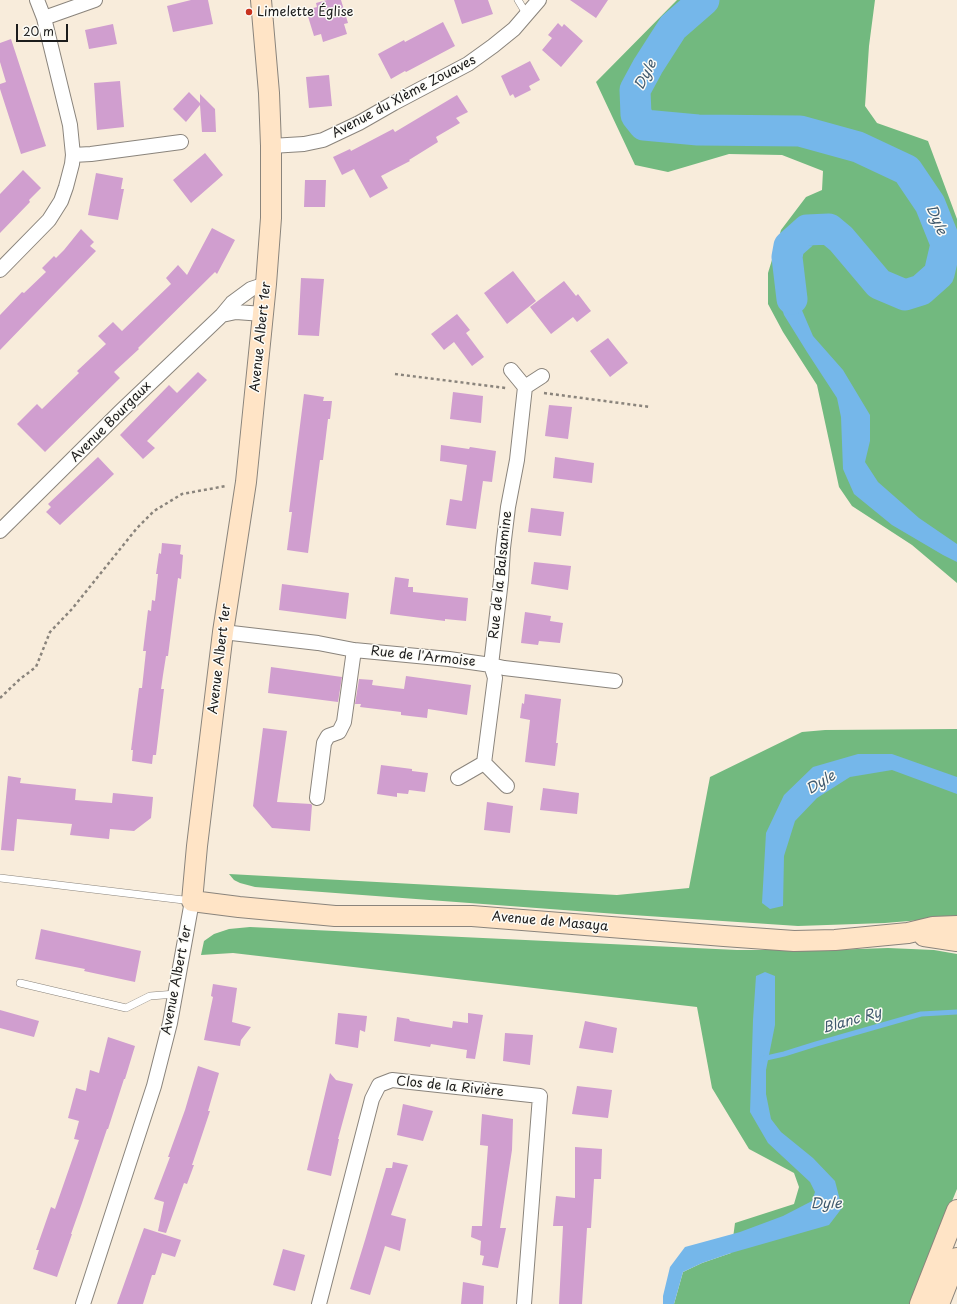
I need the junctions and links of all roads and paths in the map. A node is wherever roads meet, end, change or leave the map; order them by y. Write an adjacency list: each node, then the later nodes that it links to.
1 (37, 0): 7 (street)
2 (95, 0): 7 (street)
3 (261, 0): 9 (main road, Avenue Albert 1er)
4 (518, 0): 6 (lane)
5 (539, 0): 6 (street, Avenue du XIème Zouaves)
6 (527, 15): 9 (street, Avenue du XIème Zouaves)
7 (44, 18): 10 (street)
8 (181, 142): 10 (street)
9 (271, 146): 12 (main road, Avenue Albert 1er)
10 (73, 154): 11 (street)
11 (0, 270)
12 (266, 284): 13 (main road, Avenue Albert 1er); 14 (street, Avenue Bourgaux)
13 (263, 314): 14 (street); 18 (main road, Avenue Albert 1er)
14 (222, 315): 19 (street, Avenue Bourgaux)
15 (511, 370): 17 (street)
16 (542, 376): 17 (street)
17 (526, 386): 22 (street, Rue de la Balsamine)
18 (246, 482): 20 (main road, Avenue Albert 1er); 24 (path)
19 (0, 530)
20 (223, 632): 21 (street, Rue de l'Armoise); 30 (main road, Avenue Albert 1er)
21 (354, 650): 22 (street, Rue de l'Armoise); 28 (street, Rue de l'Armoise)
22 (491, 665): 23 (street, Rue de l'Armoise); 25 (street, Rue de la Balsamine)
23 (615, 681)
24 (0, 698)
25 (484, 763): 26 (street); 27 (street)
26 (458, 778)
27 (507, 786)
28 (317, 798)
29 (0, 878): 30 (lane)
30 (192, 901): 32 (main road, Avenue de Masaya); 35 (street, Avenue Albert 1er)
31 (957, 926): 32 (main road, Avenue de Masaya)
32 (908, 933): 33 (main road, Avenue de Masaya)
33 (957, 941)
34 (20, 983): 35 (lane)
35 (176, 994): 38 (street, Avenue Albert 1er)
36 (957, 1210): 41 (main road)
37 (957, 1258): 42 (main road)
38 (83, 1304)
39 (319, 1304): 40 (street, Clos de la Rivière)
40 (524, 1304)
41 (920, 1304)
42 (939, 1304)

